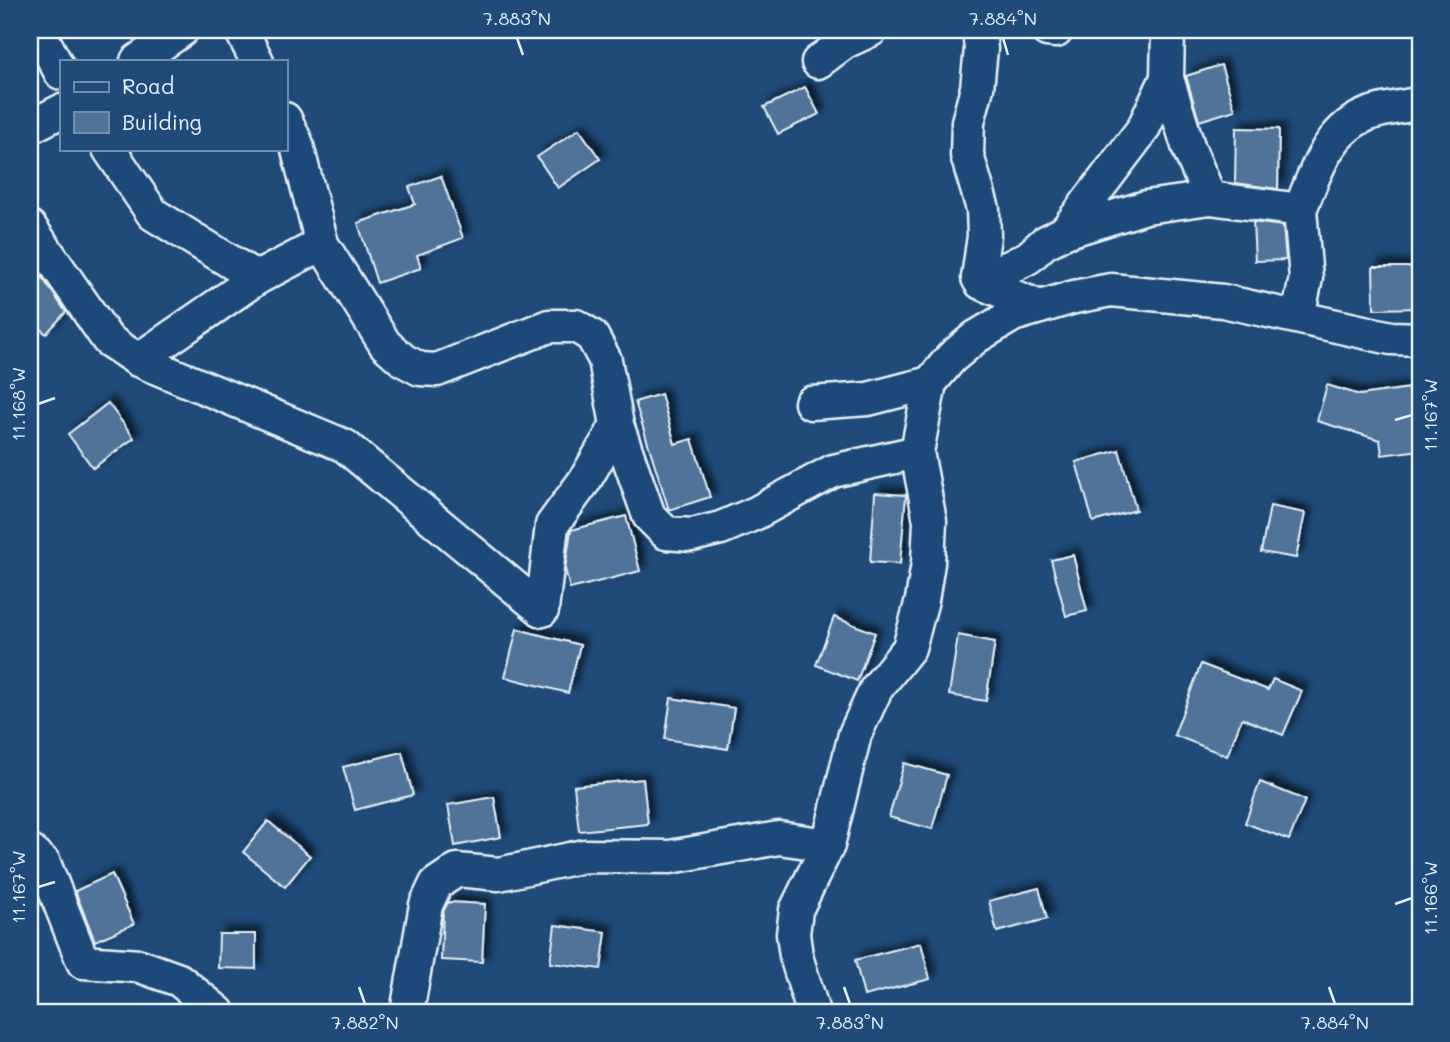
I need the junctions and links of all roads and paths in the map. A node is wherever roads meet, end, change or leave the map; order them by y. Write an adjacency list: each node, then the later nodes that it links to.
1 (38, 30): 10 (street)
2 (182, 30): 7 (street)
3 (241, 30): 8 (street)
4 (871, 30): 9 (street)
5 (979, 30): 23 (street)
6 (1168, 30): 11 (street)
7 (138, 60)
8 (256, 60)
9 (817, 62)
10 (60, 71)
11 (1167, 78): 17 (street); 20 (street)
12 (1420, 103): 18 (street)
13 (60, 112): 15 (street)
14 (287, 123): 21 (street)
15 (30, 127)
16 (110, 150): 22 (street)
17 (1210, 198): 18 (street); 20 (street)
18 (1300, 210): 25 (street)
19 (30, 227): 27 (street)
20 (1065, 232): 23 (street)
21 (322, 244): 22 (street); 30 (street)
22 (257, 278): 27 (street)
23 (979, 279): 24 (street)
24 (1040, 307): 25 (street); 28 (street)
25 (1298, 317): 26 (street)
26 (1420, 339)
27 (138, 360): 30 (street)
28 (930, 383): 29 (street); 31 (street)
29 (811, 403)
30 (617, 425): 31 (street)
31 (918, 452): 32 (street)
32 (828, 845): 35 (street); 36 (street)
33 (30, 851): 34 (street)
34 (218, 1012)
35 (407, 1012)
36 (813, 1012)

